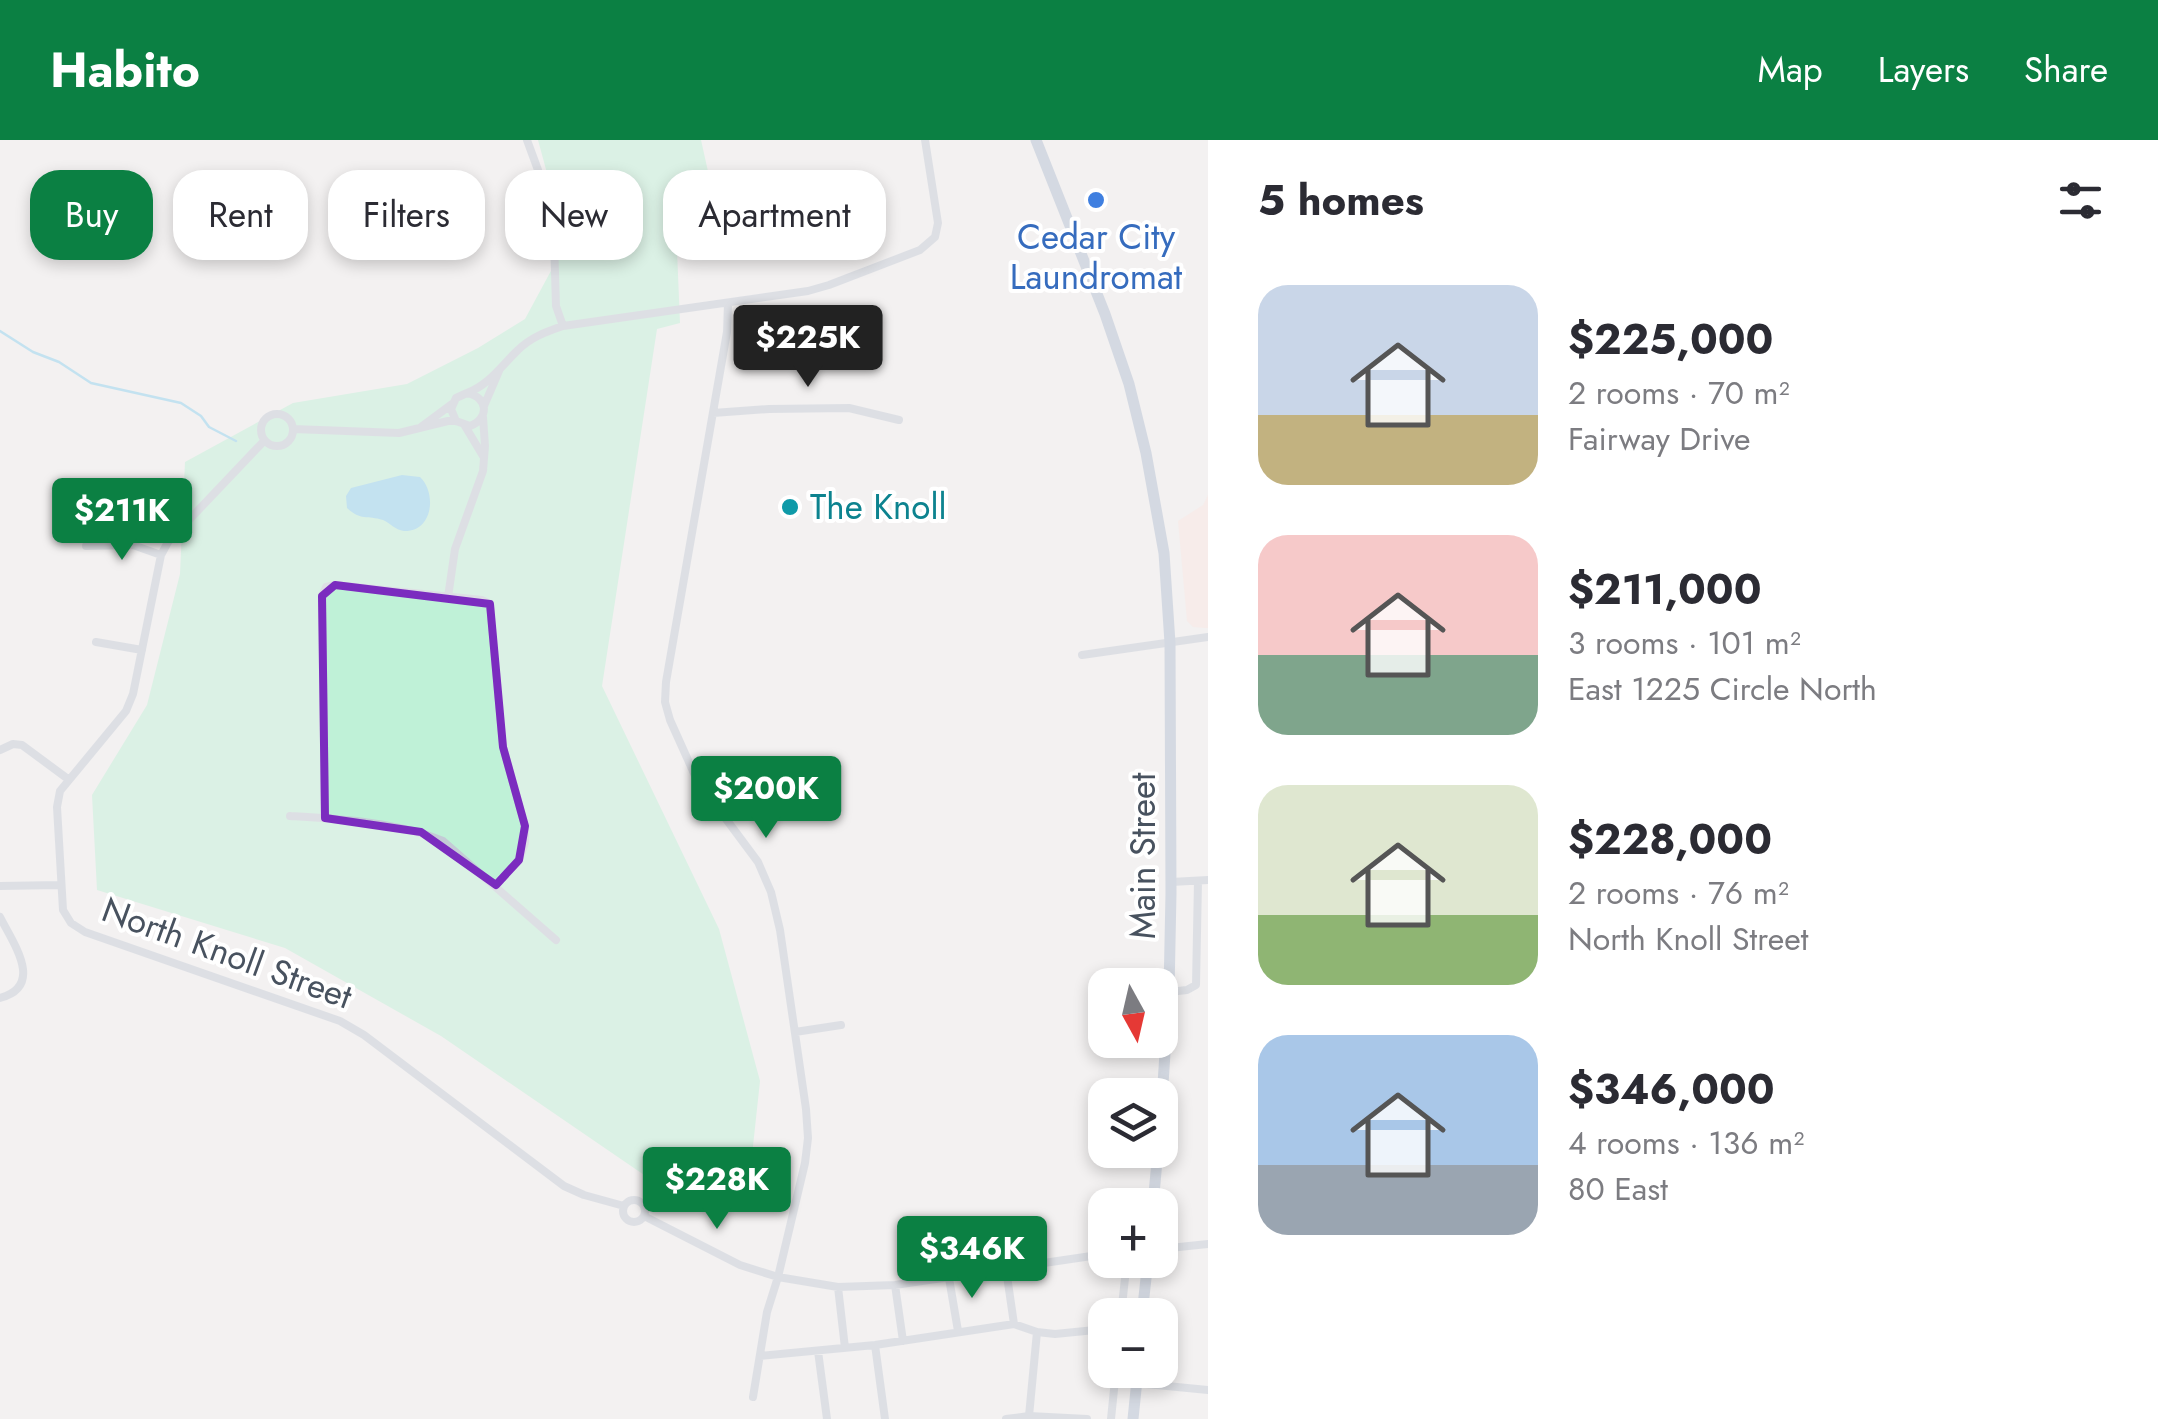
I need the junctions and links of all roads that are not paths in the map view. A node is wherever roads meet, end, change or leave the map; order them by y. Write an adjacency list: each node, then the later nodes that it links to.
1 (527, 140): 5 (street)
2 (925, 140): 4 (street)
3 (1036, 140): 23 (main road, Main Street)
4 (728, 304): 5 (street); 10 (street)
5 (563, 326): 6 (street)
6 (500, 372): 7 (street); 9 (street)
7 (467, 393): 8 (street); 9 (street)
8 (452, 404): 13 (street); 14 (street)
9 (484, 406): 11 (street)
10 (714, 414): 12 (street); 41 (street)
11 (483, 416): 13 (street, North Knoll Street); 17 (street)
12 (899, 420)
13 (460, 424): 14 (street, North Knoll Street); 17 (street)
14 (421, 427): 15 (street, North Knoll Street)
15 (293, 429): 16 (street, North Knoll Street); 16 (street, North Knoll Street)
16 (264, 440): 19 (street, North Knoll Street)
17 (483, 456): 20 (street)
18 (86, 546): 19 (street)
19 (161, 554): 24 (street, North Knoll Street)
20 (448, 596): 29 (street); 33 (street)
21 (1208, 637): 23 (street)
22 (96, 642): 24 (street)
23 (1170, 643): 25 (street); 31 (main road, Main Street)
24 (142, 650): 27 (street, North Knoll Street)
25 (1082, 655)
26 (0, 750): 27 (street)
27 (68, 779): 32 (street, North Knoll Street)
28 (290, 816): 29 (street)
29 (325, 818): 33 (street)
30 (1203, 880): 31 (street); 38 (street)
31 (1171, 882): 37 (main road, Main Street)
32 (60, 885): 34 (street); 42 (street, North Knoll Street)
33 (496, 885): 36 (street)
34 (0, 886)
35 (0, 916): 39 (street)
36 (556, 940)
37 (1170, 968)
38 (1178, 991)
39 (0, 998)
40 (841, 1025): 41 (street)
41 (795, 1032): 48 (street)
42 (624, 1206): 43 (street, North Knoll Street); 43 (street, North Knoll Street)
43 (644, 1216): 48 (street, North Knoll Street)
44 (1208, 1244): 45 (street)
45 (1178, 1248)
46 (1088, 1257): 47 (street, North Knoll Street)
47 (1006, 1269): 49 (street, North Knoll Street); 52 (street)
48 (778, 1277): 51 (street, North Knoll Street); 60 (street)
49 (949, 1278): 50 (street, North Knoll Street); 53 (street)
50 (895, 1284): 51 (street, North Knoll Street); 56 (street)
51 (838, 1288): 58 (street)
52 (1014, 1324): 53 (street); 55 (street)
53 (958, 1331): 56 (street)
54 (1088, 1331): 55 (street)
55 (1037, 1332): 66 (street)
56 (903, 1341): 57 (street)
57 (875, 1345): 58 (street); 68 (street)
58 (846, 1348): 59 (street)
59 (818, 1351): 60 (street); 67 (street)
60 (760, 1356): 65 (street)
61 (1178, 1385): 64 (street)
62 (1114, 1388): 71 (street)
63 (1136, 1388): 72 (main road)
64 (1208, 1390)
65 (753, 1397)
66 (1029, 1416): 69 (street); 70 (street)
67 (827, 1419)
68 (885, 1419)
69 (1006, 1419)
70 (1087, 1419)
71 (1111, 1419)
72 (1134, 1419)

